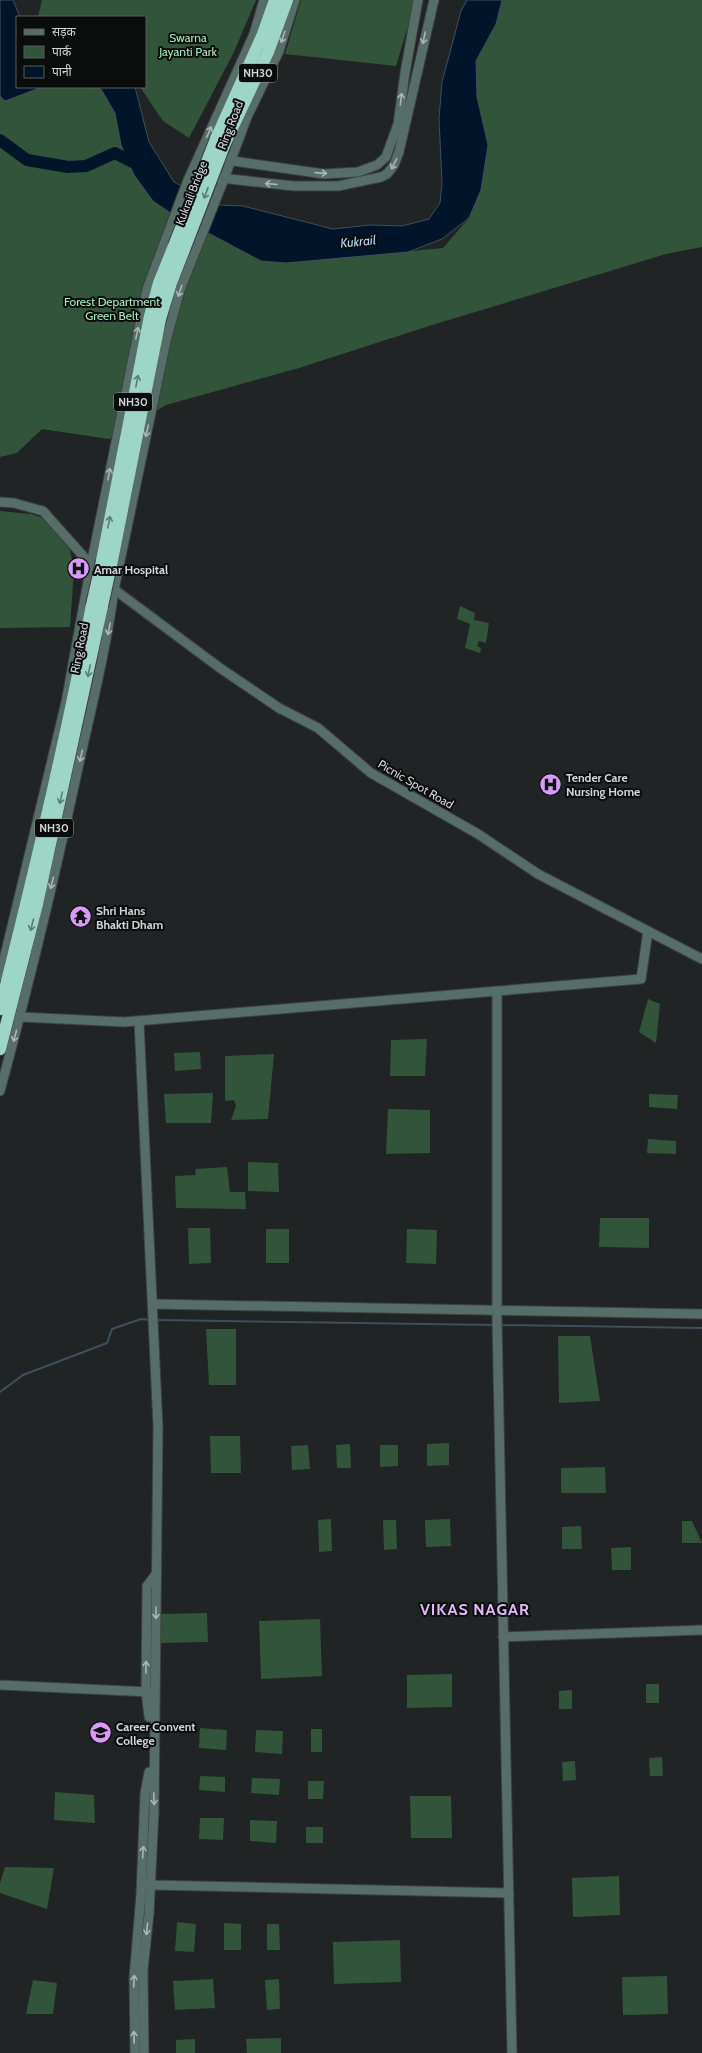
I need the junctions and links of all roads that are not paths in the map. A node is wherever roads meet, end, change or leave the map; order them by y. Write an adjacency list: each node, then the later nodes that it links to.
1 (264, 0): 8 (street, Kukrail Bridge, one-way to 1)
2 (275, 0): 7 (highway, Ring Road / NH30)
3 (287, 0): 7 (highway, Ring Road / NH30)
4 (295, 0): 9 (street, Ring Road, one-way to 9)
5 (418, 0): 9 (street, one-way to 5)
6 (434, 0): 11 (street, one-way to 11)
7 (220, 141): 13 (highway, Kukrail Bridge / NH30, bridge)
8 (201, 150): 9 (street); 10 (street, Kukrail Bridge)
9 (231, 162): 11 (street, Ring Road)
10 (193, 169): 11 (street); 13 (street, Kukrail Bridge)
11 (224, 179): 12 (street, Ring Road)
12 (218, 192): 13 (street, Kukrail Bridge)
13 (179, 249): 15 (street, one-way to 13); 16 (street, one-way to 16); 17 (highway, Ring Road / NH30, bridge)
14 (0, 502): 15 (street)
15 (91, 565): 16 (street, Picnic Spot Road); 17 (street)
16 (114, 590): 17 (street); 18 (street, Picnic Spot Road)
17 (97, 605): 20 (street); 22 (highway, Ring Road / NH30); 23 (street, one-way to 23); 25 (highway, Ring Road / NH30, one-way to 25)
18 (648, 931): 19 (street, Picnic Spot Road); 21 (street)
19 (702, 959)
20 (0, 976)
21 (497, 992): 24 (street); 28 (street)
22 (0, 1009)
23 (20, 1016): 24 (street); 26 (street, one-way to 26)
24 (139, 1021): 27 (street)
25 (0, 1050)
26 (0, 1091)
27 (152, 1304): 28 (street); 33 (street)
28 (497, 1310): 29 (street); 31 (street)
29 (702, 1314)
30 (702, 1630): 31 (street)
31 (503, 1637): 35 (street)
32 (0, 1685): 33 (street)
33 (150, 1692): 34 (street, one-way to 34); 36 (street, one-way to 33)
34 (150, 1885): 35 (street); 37 (street, one-way to 37)
35 (509, 1893): 38 (street)
36 (135, 2053)
37 (144, 2053)
38 (512, 2053)

